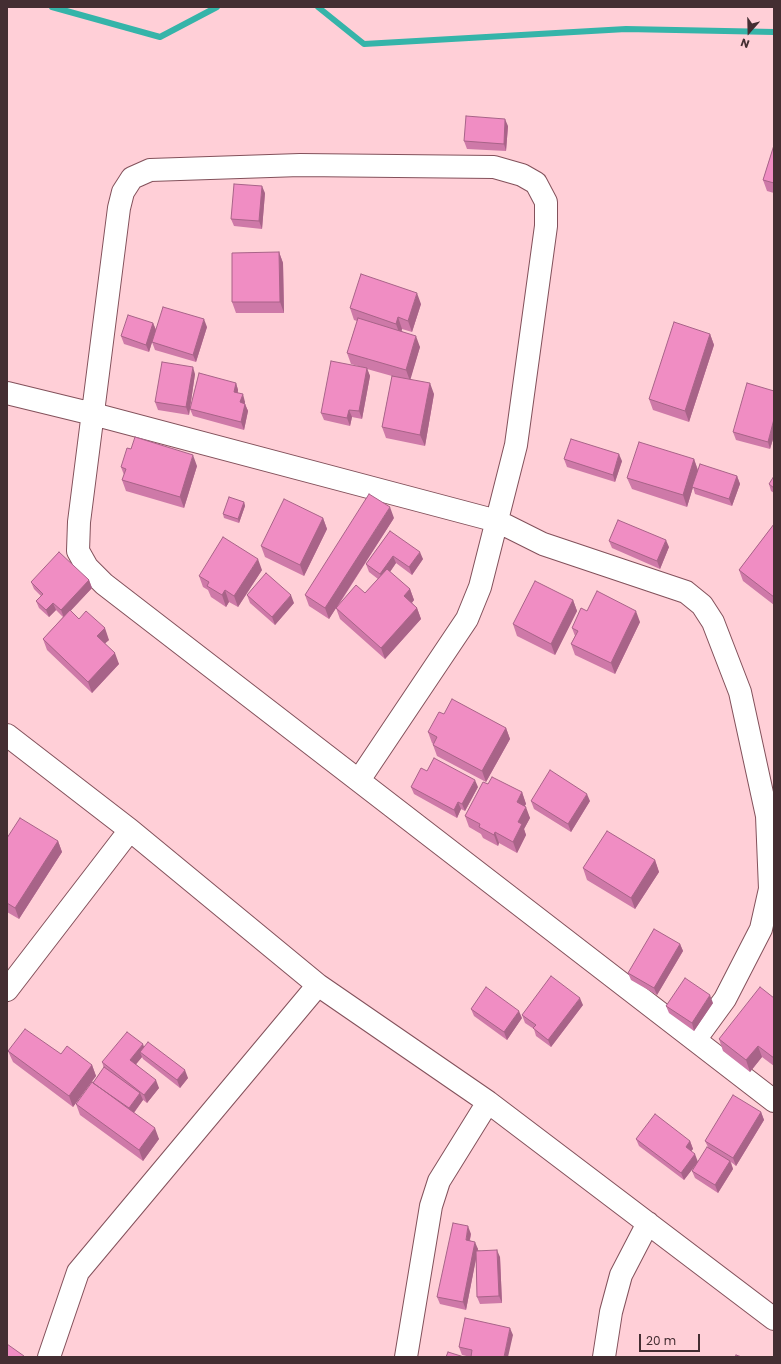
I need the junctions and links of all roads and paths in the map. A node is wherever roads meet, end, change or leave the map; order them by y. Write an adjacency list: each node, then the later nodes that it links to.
1 (7, 393): 2 (street)
2 (92, 414): 3 (street); 3 (street); 5 (street)
3 (497, 521): 5 (street); 9 (street)
4 (7, 735): 6 (street)
5 (359, 780): 9 (street)
6 (130, 830): 7 (street); 8 (street)
7 (318, 985): 11 (street); 14 (street)
8 (7, 990)
9 (695, 1040): 10 (street)
10 (774, 1101)
11 (488, 1102): 12 (street); 15 (street)
12 (648, 1223): 13 (street); 16 (street)
13 (774, 1319)
14 (49, 1357)
15 (406, 1357)
16 (604, 1357)

